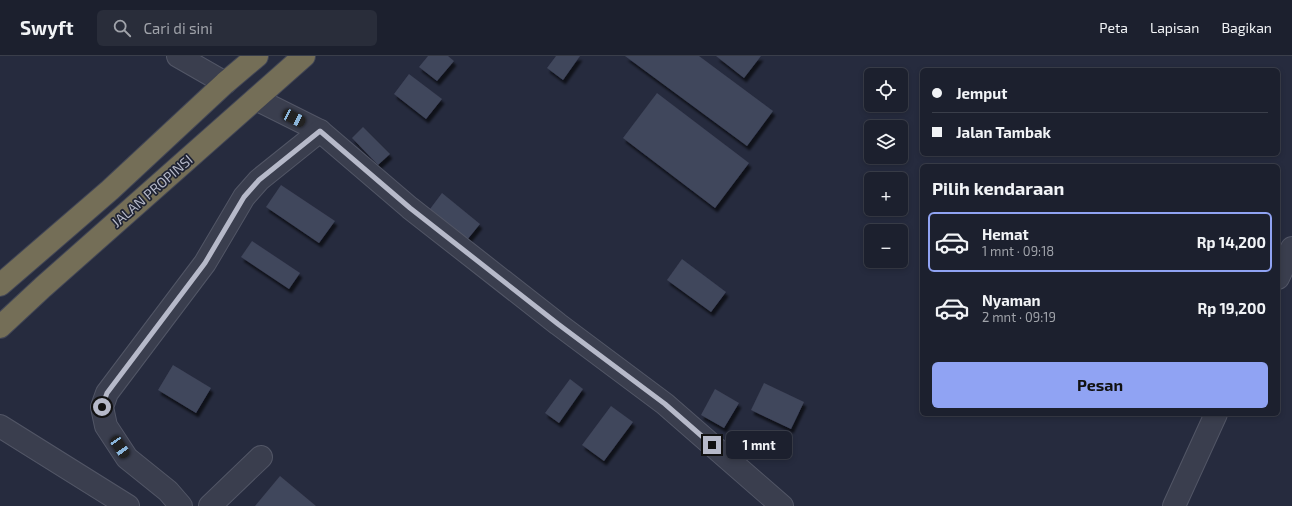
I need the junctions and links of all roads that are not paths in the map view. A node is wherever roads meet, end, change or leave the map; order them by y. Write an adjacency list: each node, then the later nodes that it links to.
1 (178, 56): 4 (street)
2 (257, 56): 4 (highway)
3 (304, 56): 5 (highway, JALAN PROPINSI)
4 (225, 83): 9 (highway)
5 (256, 99): 6 (street); 10 (highway, JALAN PROPINSI)
6 (320, 131): 15 (street); 17 (street)
7 (1292, 248): 8 (street)
8 (1280, 274)
9 (0, 285)
10 (0, 327)
11 (1215, 416): 18 (street)
12 (0, 426): 14 (street)
13 (261, 457): 16 (street)
14 (128, 506)
15 (181, 506)
16 (210, 506)
17 (782, 506)
18 (1174, 506)

